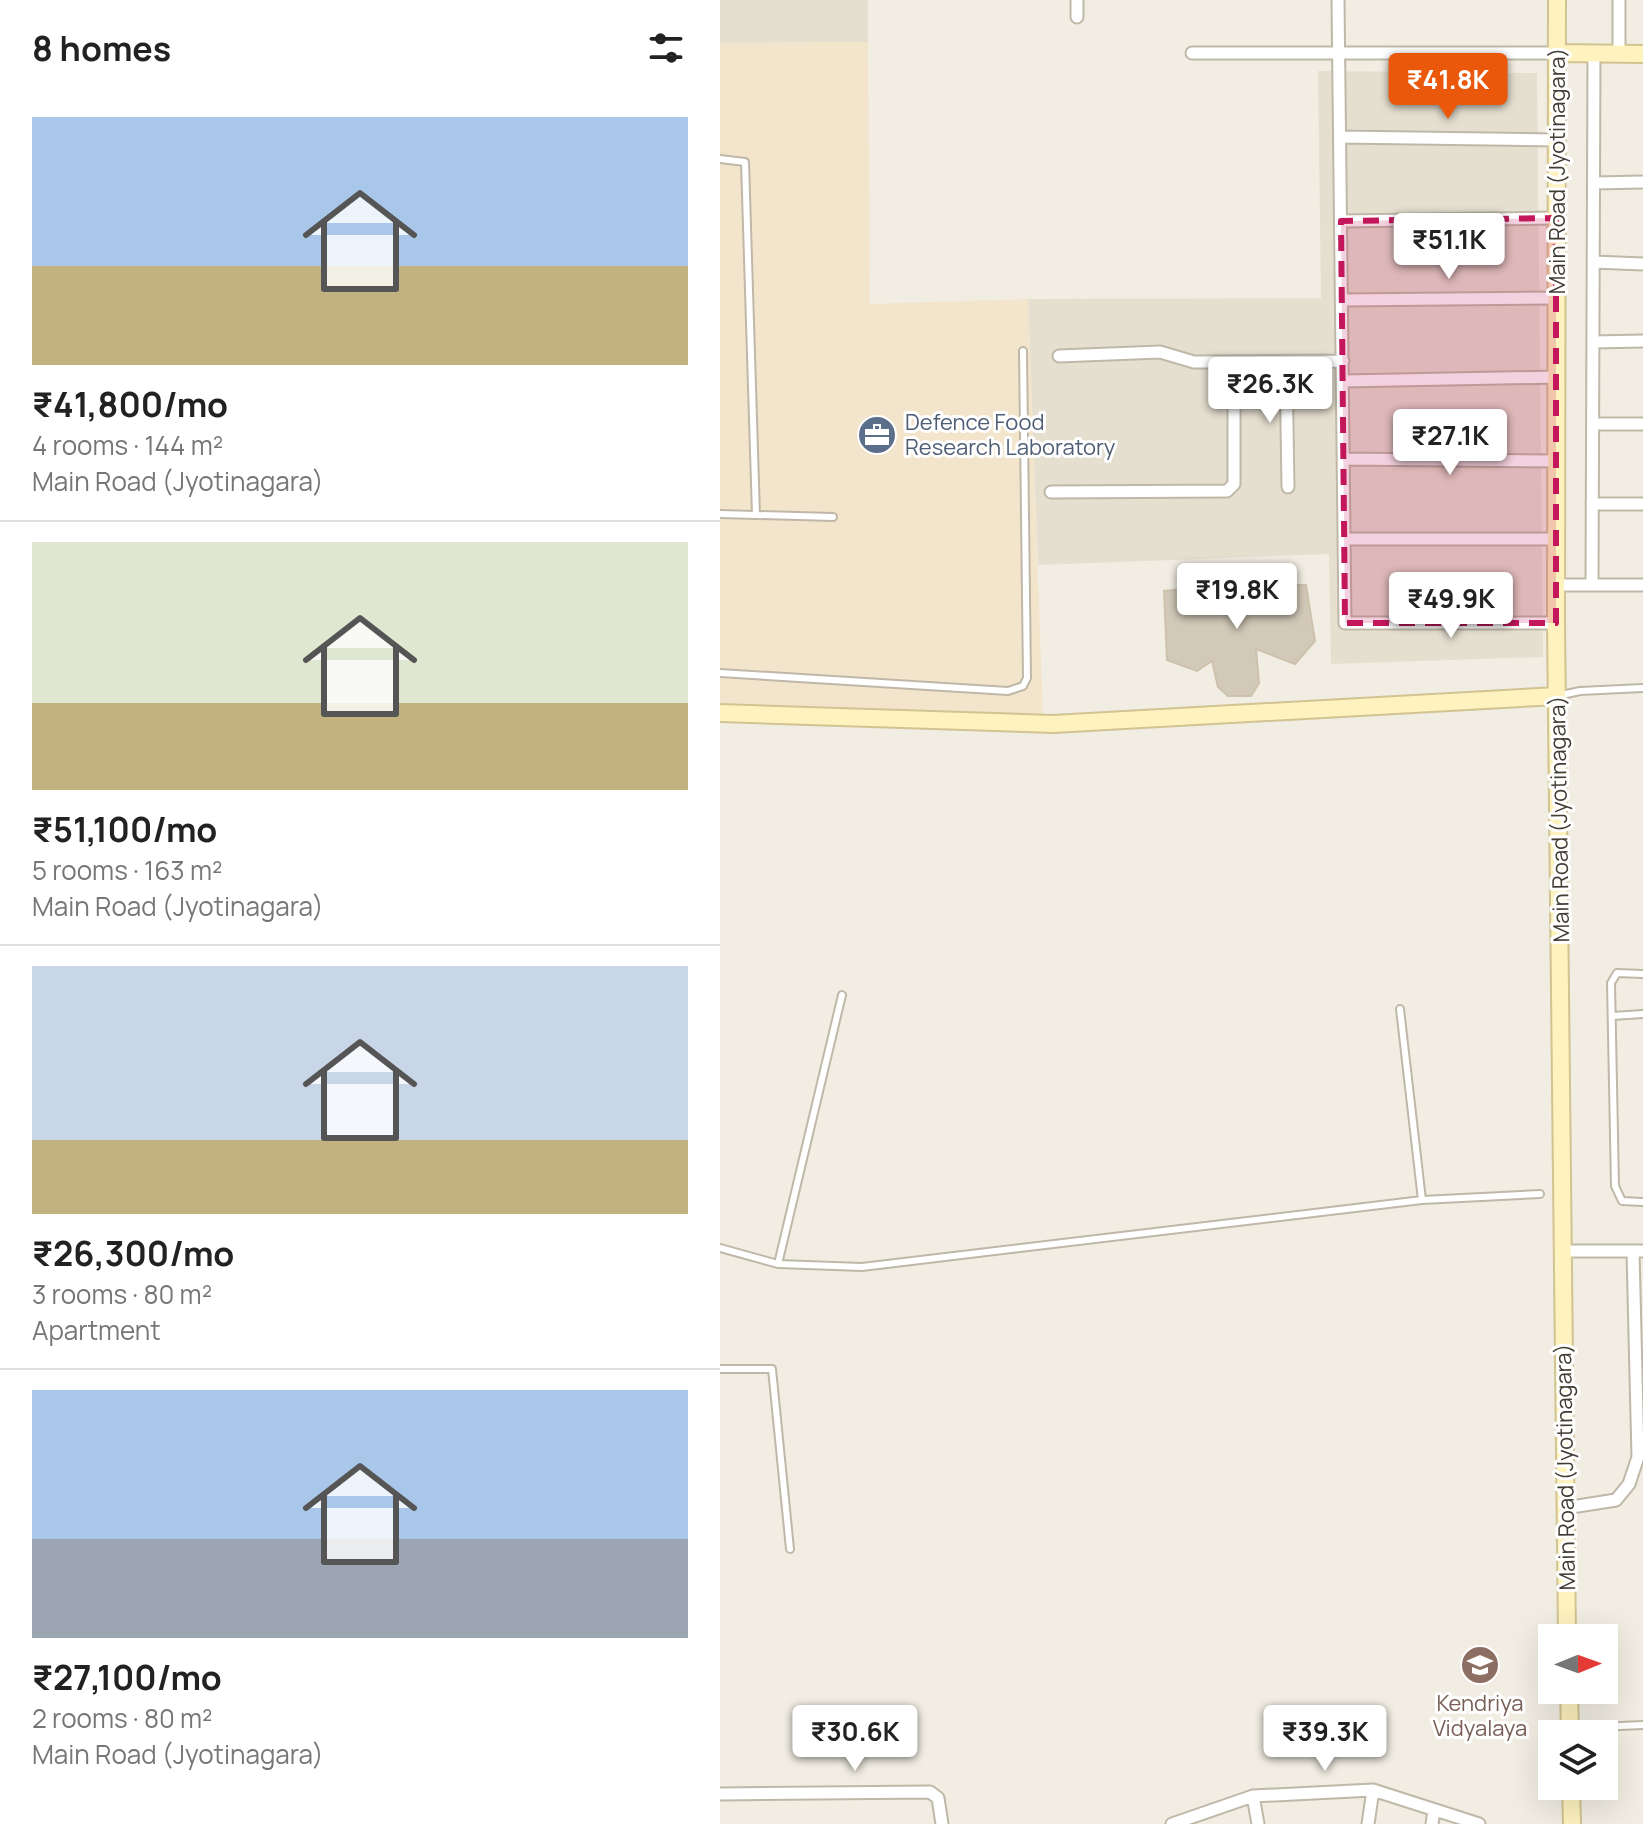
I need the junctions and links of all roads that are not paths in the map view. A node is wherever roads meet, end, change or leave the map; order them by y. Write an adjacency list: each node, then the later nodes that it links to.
1 (1077, 0): 5 (street)
2 (1338, 0): 7 (street)
3 (1557, 0): 8 (street, Main Road (Jyotinagara))
4 (1619, 0): 10 (street)
5 (1077, 17)
6 (1192, 53): 7 (street)
7 (1339, 53): 8 (street); 12 (street)
8 (1557, 53): 9 (street); 13 (street, Main Road (Jyotinagara))
9 (1594, 53): 10 (street); 16 (street)
10 (1619, 53): 11 (street)
11 (1643, 54)
12 (1340, 137): 13 (street); 18 (street)
13 (1556, 140): 17 (street, Main Road (Jyotinagara))
14 (720, 159): 41 (lane)
15 (1643, 182): 16 (street)
16 (1594, 183): 19 (street)
17 (1556, 218): 18 (street); 21 (street, Main Road (Jyotinagara))
18 (1341, 221): 22 (street)
19 (1593, 262): 20 (street); 24 (street)
20 (1643, 264)
21 (1556, 298): 22 (street); 30 (street, Main Road (Jyotinagara))
22 (1342, 300): 27 (street)
23 (1643, 341): 24 (street)
24 (1593, 342): 32 (street)
25 (1023, 351): 49 (lane)
26 (1059, 356): 28 (street)
27 (1343, 361): 29 (street); 31 (street)
28 (1234, 362): 29 (street); 37 (street)
29 (1286, 362): 36 (street)
30 (1558, 377): 31 (street); 35 (street, Main Road (Jyotinagara))
31 (1343, 381): 34 (street)
32 (1593, 424): 33 (street); 38 (street)
33 (1643, 424)
34 (1344, 459): 35 (street); 43 (street)
35 (1556, 461): 44 (street, Main Road (Jyotinagara))
36 (1288, 487)
37 (1051, 492)
38 (1592, 504): 39 (street); 46 (street)
39 (1643, 504)
40 (720, 514): 41 (lane)
41 (756, 515): 42 (lane)
42 (833, 517)
43 (1344, 539): 44 (street); 48 (street)
44 (1557, 539): 45 (street, Main Road (Jyotinagara))
45 (1556, 585): 46 (street); 48 (street, Main Road (Jyotinagara))
46 (1592, 585): 47 (street)
47 (1643, 585)
48 (1556, 623): 51 (street, Main Road (Jyotinagara))
49 (720, 673)
50 (1643, 688): 51 (lane)
51 (1557, 696): 52 (street); 62 (street, Main Road (Jyotinagara))
52 (720, 713)
53 (1643, 974): 57 (lane)
54 (842, 995): 64 (lane)
55 (1400, 1009): 59 (lane)
56 (1643, 1014): 57 (lane)
57 (1612, 1016): 60 (lane)
58 (1540, 1194): 59 (lane)
59 (1422, 1200): 64 (lane)
60 (1643, 1202)
61 (720, 1248): 64 (lane)
62 (1564, 1251): 63 (street); 66 (street, Main Road (Jyotinagara))
63 (1638, 1251): 66 (street)
64 (778, 1264)
65 (720, 1369): 67 (lane)
66 (1565, 1508): 68 (street, Main Road (Jyotinagara))
67 (790, 1549)
68 (1567, 1624)
69 (1643, 1725): 70 (lane)
70 (1618, 1727)
71 (1373, 1790): 73 (street); 75 (street); 79 (street)
72 (720, 1794): 76 (street)
73 (1253, 1796): 77 (street); 78 (street)
74 (1571, 1800): 82 (street)
75 (1434, 1810): 80 (street); 81 (street)
76 (942, 1824)
77 (1172, 1824)
78 (1258, 1824)
79 (1368, 1824)
80 (1432, 1824)
81 (1479, 1824)
82 (1572, 1824)

